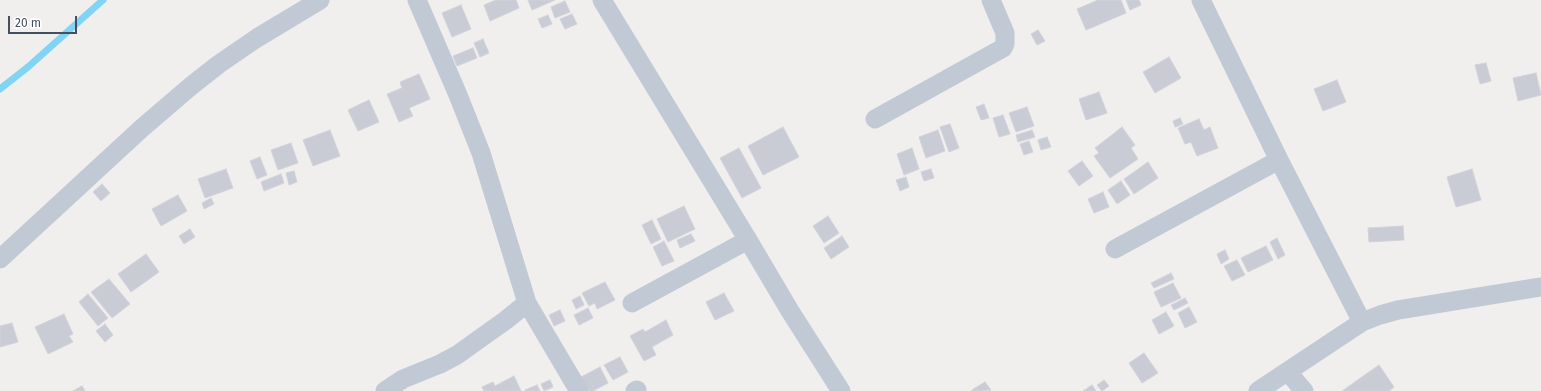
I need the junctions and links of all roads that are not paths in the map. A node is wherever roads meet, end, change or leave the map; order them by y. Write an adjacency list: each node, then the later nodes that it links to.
1 (320, 0): 10 (street)
2 (417, 0): 12 (street)
3 (602, 0): 8 (street)
4 (991, 0): 6 (street)
5 (1201, 0): 7 (street)
6 (875, 119)
7 (1279, 160): 9 (street); 14 (street)
8 (748, 240): 13 (street); 18 (street)
9 (1115, 249)
10 (0, 259)
11 (1541, 287): 14 (street)
12 (527, 303): 16 (street); 17 (street)
13 (632, 303)
14 (1362, 322): 15 (street)
15 (1288, 372): 19 (street); 20 (street)
16 (385, 391)
17 (578, 391)
18 (841, 391)
19 (1258, 391)
20 (1304, 391)

